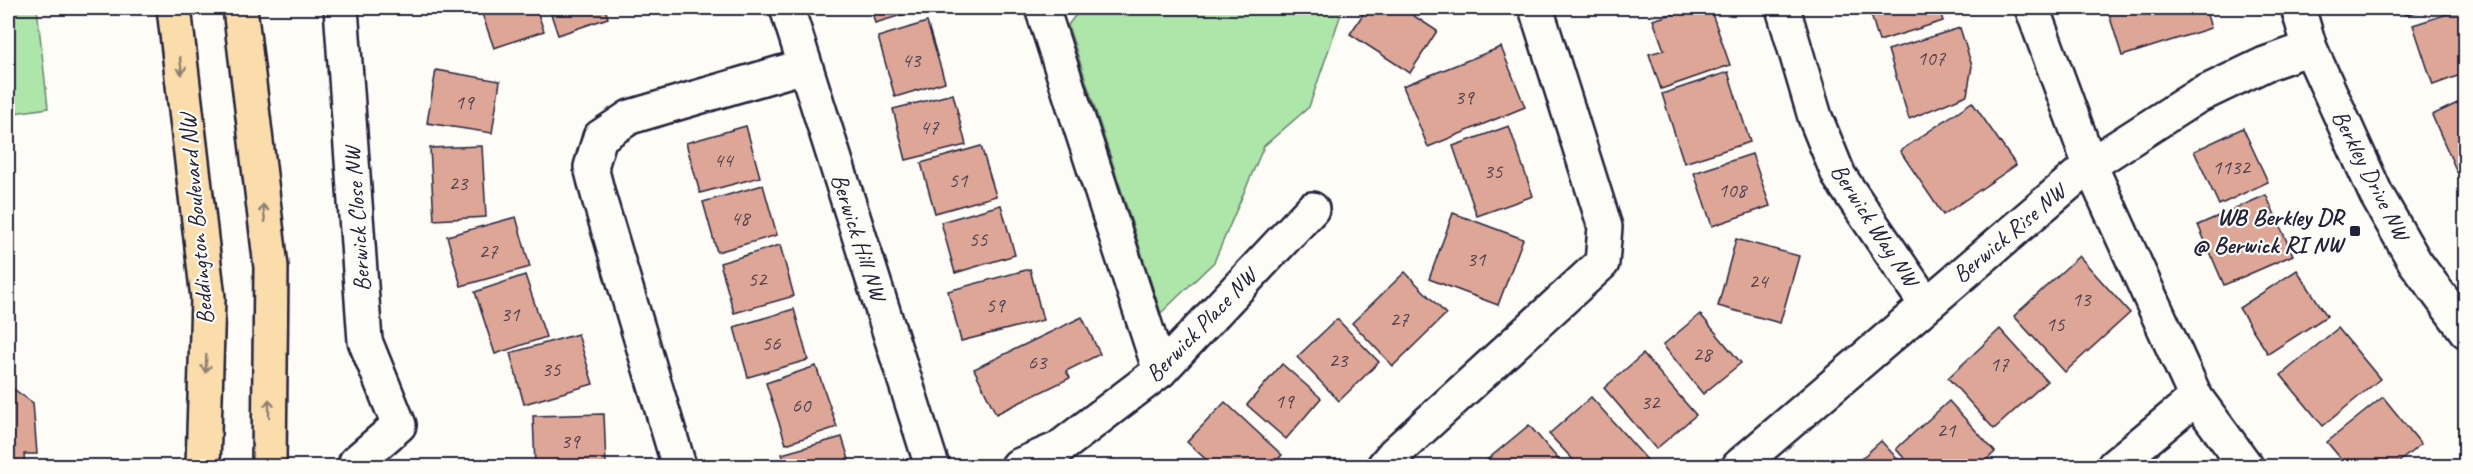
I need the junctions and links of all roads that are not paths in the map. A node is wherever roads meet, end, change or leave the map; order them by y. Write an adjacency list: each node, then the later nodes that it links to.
1 (174, 8): 18 (main road, Beddington Boulevard NW, one-way to 18)
2 (240, 8): 19 (main road, one-way to 2)
3 (342, 8): 20 (street, Berwick Close NW)
4 (787, 8): 11 (street, Berwick Hill NW)
5 (1042, 8): 16 (street)
6 (1536, 8): 24 (street)
7 (1783, 8): 14 (street, Berwick Way NW)
8 (2032, 8): 12 (street)
9 (2298, 8): 10 (street, Berkley Drive NW)
10 (2310, 48): 12 (street, Berwick Rise NW); 15 (street, Berkley Drive NW)
11 (804, 66): 21 (street); 22 (street, Berwick Hill NW)
12 (2090, 165): 14 (street, Berwick Rise NW); 17 (street)
13 (1312, 209): 16 (street, Berwick Place NW)
14 (1926, 304): 25 (street, Berwick Rise NW)
15 (2466, 331)
16 (1160, 371): 23 (street, Berwick Place NW)
17 (2196, 398): 26 (street); 27 (street)
18 (203, 466)
19 (269, 466)
20 (356, 466)
21 (680, 466)
22 (932, 466)
23 (1018, 466)
24 (1384, 466)
25 (1739, 466)
26 (2114, 466)
27 (2246, 466)

